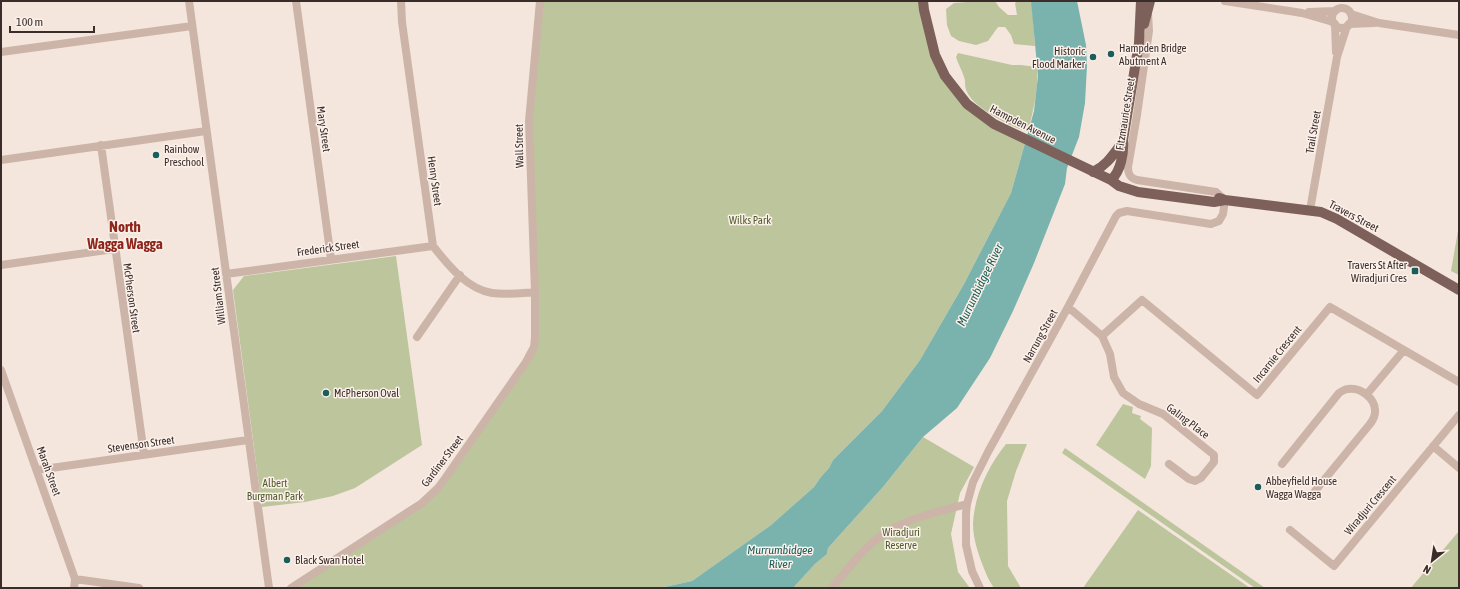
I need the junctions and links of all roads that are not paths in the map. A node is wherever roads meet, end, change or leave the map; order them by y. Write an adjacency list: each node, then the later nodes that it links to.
1 (189, 1): 16 (street, William Street)
2 (296, 1): 32 (street, Mary Street)
3 (401, 1): 30 (street, Henry Street)
4 (540, 1): 37 (street, Wall Street)
5 (923, 1): 25 (main road, Hampden Avenue)
6 (1141, 1): 18 (main road, Fitzmaurice Street)
7 (1225, 1): 12 (street)
8 (1348, 1): 11 (street)
9 (1149, 5): 18 (main road, Fitzmaurice Street); 26 (street, Fitzmaurice Street)
10 (1338, 7): 11 (street); 12 (street); 13 (street)
11 (1350, 12): 14 (street); 15 (street)
12 (1302, 13): 13 (street)
13 (1334, 23): 15 (street); 20 (street, Trail Street)
14 (1379, 23): 15 (street); 17 (street)
15 (1348, 25): 20 (street, Trail Street)
16 (192, 26): 19 (street); 21 (street, William Street)
17 (1459, 35)
18 (1139, 43): 22 (main road, Fitzmaurice Street)
19 (1, 52)
20 (1337, 57): 29 (street, Trail Street)
21 (206, 131): 23 (street); 34 (street, William Street)
22 (1121, 144): 25 (main road); 27 (main road, Fitzmaurice Street)
23 (101, 145): 24 (street); 31 (street, McPherson Street)
24 (1, 160)
25 (1090, 170): 27 (main road, Travers Street)
26 (1128, 174): 28 (street, Travers Street)
27 (1111, 180): 28 (main road, Travers Street)
28 (1225, 200): 29 (main road, Travers Street); 38 (street, Narrung Street)
29 (1310, 210): 36 (main road, Travers Street)
30 (433, 246): 32 (street, Frederick Street); 35 (street)
31 (114, 249): 33 (street); 48 (street, McPherson Street)
32 (331, 259): 34 (street, Frederick Street)
33 (1, 264)
34 (226, 274): 46 (street, William Street)
35 (460, 275): 37 (street); 40 (street)
36 (1459, 290)
37 (535, 292): 60 (street, Gardiner Street)
38 (1068, 307): 39 (street); 54 (street, Narrung Street)
39 (1102, 336): 41 (street, Incarnie Crescent); 49 (street, Galing Place)
40 (417, 338)
41 (1404, 350): 43 (street, Incarnie Crescent); 44 (street)
42 (1, 370): 52 (street, Marah Street)
43 (1459, 382)
44 (1367, 394): 50 (street); 53 (street)
45 (1459, 415): 47 (street, Wiradjuri Crescent)
46 (248, 440): 48 (street, Stevenson Street); 59 (street, William Street)
47 (1433, 446): 51 (street); 55 (street, Wiradjuri Crescent)
48 (144, 454): 52 (street, Stevenson Street)
49 (1169, 464)
50 (1282, 464)
51 (1459, 468)
52 (37, 470): 56 (street, Marah Street)
53 (1315, 491)
54 (967, 504): 61 (street); 62 (street, Narrung Street)
55 (1290, 530)
56 (76, 579): 57 (street); 58 (street)
57 (74, 588)
58 (139, 588)
59 (269, 588)
60 (291, 588)
61 (832, 588)
62 (980, 588)

